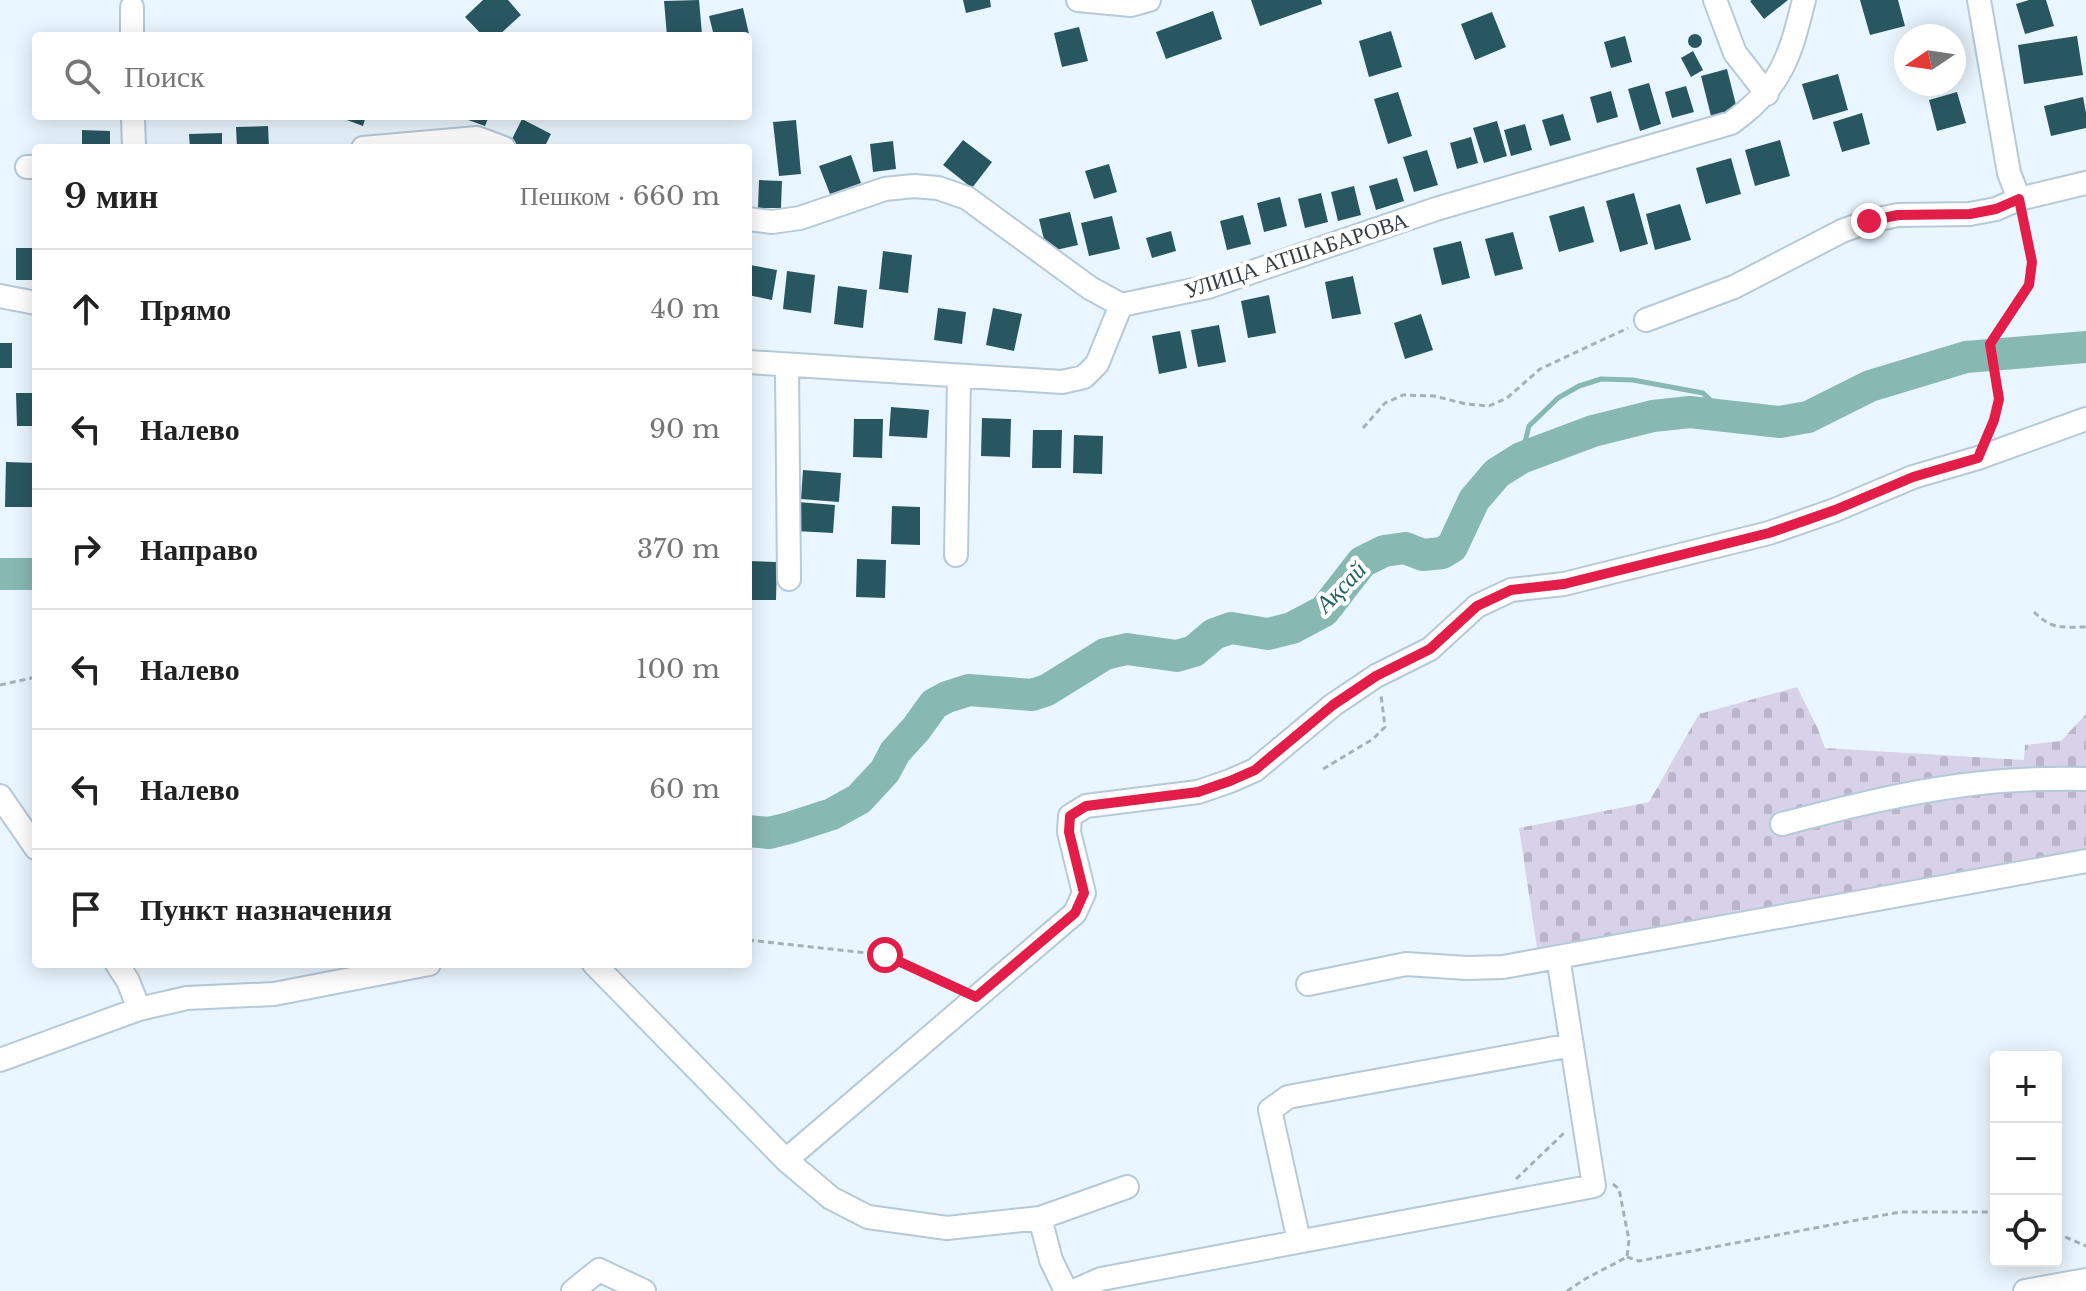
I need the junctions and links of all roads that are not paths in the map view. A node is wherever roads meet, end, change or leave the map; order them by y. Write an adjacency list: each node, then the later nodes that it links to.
1 (1078, 0): 2 (street)
2 (1149, 0)
3 (1715, 0): 8 (street)
4 (1804, 0): 8 (street, УЛИЦА АТШАБАРОВА)
5 (1979, 0): 14 (street)
6 (132, 7): 7 (street)
7 (132, 32)
8 (1767, 94): 18 (street, УЛИЦА АТШАБАРОВА)
9 (133, 120): 10 (street)
10 (134, 144)
11 (409, 144): 12 (street)
12 (493, 144)
13 (2086, 183): 14 (street)
14 (2019, 199): 19 (street)
15 (752, 220): 18 (street)
16 (0, 296): 17 (street)
17 (32, 302)
18 (1121, 305): 22 (street)
19 (1646, 320)
20 (752, 362): 21 (street)
21 (787, 365): 22 (street); 25 (street)
22 (959, 376): 24 (street)
23 (2086, 419): 39 (street)
24 (956, 555)
25 (789, 579)
26 (2086, 779): 28 (street)
27 (0, 796): 29 (street)
28 (1782, 824)
29 (32, 842)
30 (2086, 861): 31 (street)
31 (1558, 957): 35 (street); 37 (street)
32 (120, 968): 36 (street)
33 (408, 968): 36 (street)
34 (598, 968): 39 (street)
35 (1308, 984)
36 (139, 1009): 38 (street)
37 (1572, 1045): 42 (street); 42 (street)
38 (0, 1060)
39 (786, 1160): 41 (street)
40 (1127, 1187): 41 (street)
41 (1040, 1218): 46 (street)
42 (1299, 1241): 47 (street)
43 (2086, 1280): 48 (street)
44 (573, 1291): 45 (street)
45 (644, 1291)
46 (1066, 1291)
47 (1074, 1291)
48 (2025, 1291)

